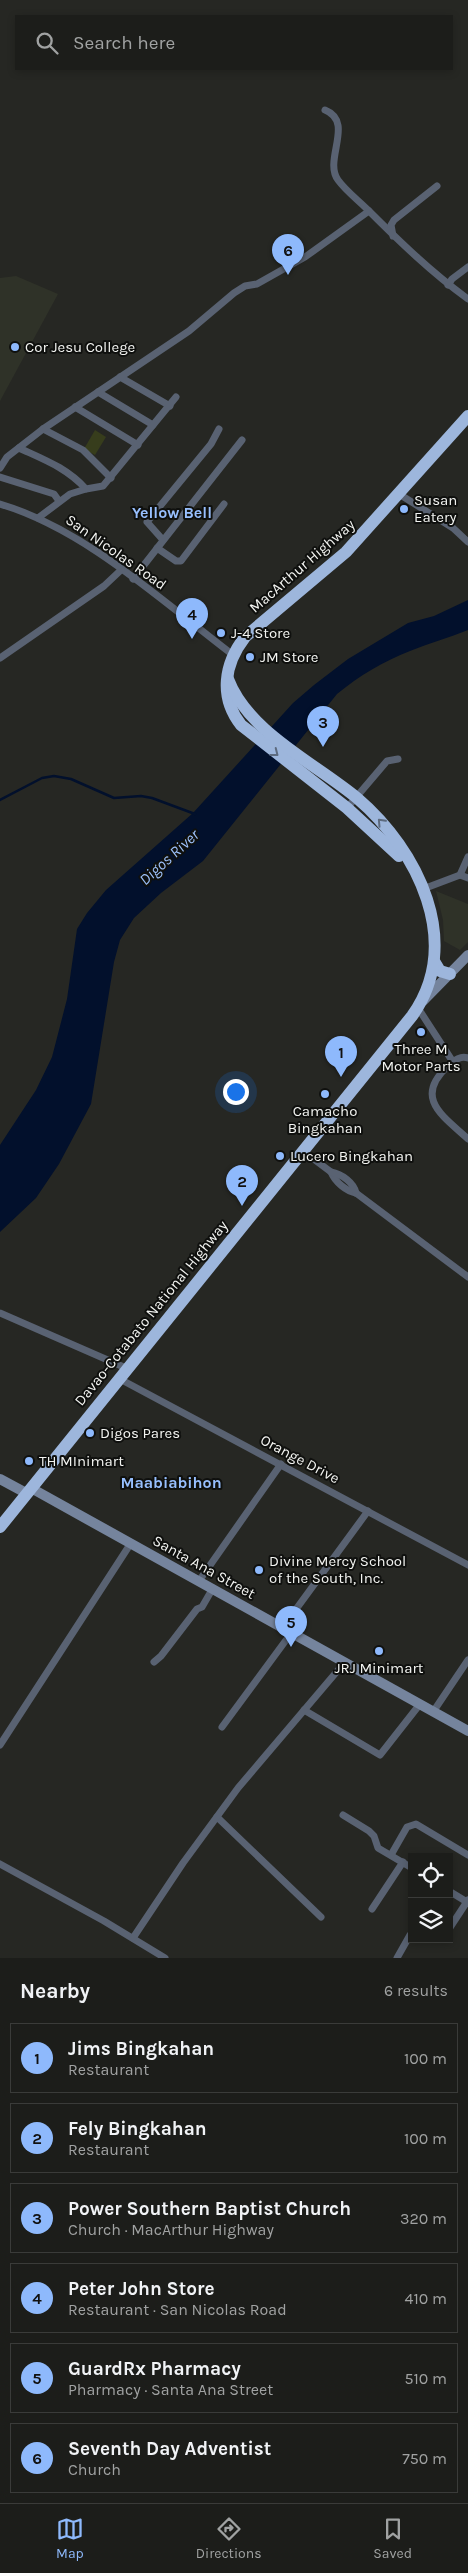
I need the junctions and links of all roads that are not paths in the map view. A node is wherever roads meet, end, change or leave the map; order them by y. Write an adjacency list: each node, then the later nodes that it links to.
1 (325, 110): 3 (street)
2 (437, 186): 4 (street)
3 (369, 211): 4 (street); 8 (street)
4 (392, 236): 6 (street)
5 (468, 267): 6 (street)
6 (448, 285): 7 (street)
7 (468, 299)
8 (120, 377): 9 (street); 11 (street)
9 (98, 392): 12 (street); 14 (street)
10 (176, 397): 11 (street)
11 (170, 406): 14 (street)
12 (75, 407): 15 (street); 18 (street)
13 (468, 416): 24 (highway, MacArthur Highway)
14 (153, 425): 18 (street)
15 (43, 430): 19 (street); 22 (street)
16 (219, 430): 29 (street)
17 (242, 440): 29 (street)
18 (138, 446): 22 (street)
19 (19, 448): 20 (street); 23 (street)
20 (0, 468)
21 (0, 478): 25 (street)
22 (112, 478): 23 (street)
23 (86, 489): 25 (street)
24 (399, 494): 30 (street); 34 (highway, MacArthur Highway)
25 (59, 501): 28 (street)
26 (0, 504): 28 (street, San Nicolas Road)
27 (224, 504): 31 (street)
28 (38, 518): 32 (street, San Nicolas Road)
29 (163, 540): 31 (street)
30 (468, 542)
31 (158, 548): 33 (street)
32 (121, 570): 33 (street, San Nicolas Road); 35 (street)
33 (133, 579): 34 (street, San Nicolas Road)
34 (233, 655): 37 (highway, MacArthur Highway)
35 (0, 658)
36 (398, 759): 38 (street)
37 (297, 761): 38 (highway, MacArthur Highway); 39 (highway, MacArthur Highway)
38 (356, 798): 39 (street); 42 (highway, MacArthur Highway, one-way to 38)
39 (347, 808): 42 (highway, MacArthur Highway)
40 (468, 857): 41 (street)
41 (460, 875): 43 (street); 44 (street)
42 (416, 877): 44 (highway, MacArthur Highway)
43 (468, 878)
44 (423, 889): 46 (highway, MacArthur Highway)
45 (468, 955): 47 (main road)
46 (434, 962): 47 (highway); 48 (highway, MacArthur Highway)
47 (450, 974): 48 (main road)
48 (419, 1005): 50 (street); 52 (highway, Davao-Cotabato National Highway)
49 (468, 1058): 50 (street)
50 (453, 1062): 51 (street)
51 (468, 1138)
52 (303, 1151): 53 (street); 55 (highway, Davao-Cotabato National Highway)
53 (468, 1277)
54 (0, 1313): 55 (street, Orange Drive)
55 (122, 1373): 56 (street, Orange Drive); 58 (highway, Davao-Cotabato National Highway)
56 (281, 1464): 59 (street, Orange Drive); 63 (street)
57 (0, 1479): 58 (main road, Santa Ana Street)
58 (28, 1490): 60 (highway, Davao-Cotabato National Highway); 61 (main road, Santa Ana Street)
59 (368, 1511): 62 (street, Orange Drive); 65 (street)
60 (0, 1527)
61 (132, 1543): 63 (main road, Santa Ana Street); 74 (street)
62 (468, 1565)
63 (199, 1581): 64 (main road, Santa Ana Street)
64 (213, 1588): 65 (main road, Santa Ana Street); 67 (street)
65 (287, 1630): 68 (main road, Santa Ana Street); 72 (street)
66 (468, 1660): 71 (street)
67 (154, 1662)
68 (345, 1662): 69 (main road, Santa Ana Street); 70 (street)
69 (420, 1704): 70 (street); 71 (main road, Santa Ana Street)
70 (304, 1710): 76 (street)
71 (433, 1712): 73 (main road, Santa Ana Street)
72 (222, 1727)
73 (468, 1732)
74 (0, 1745)
75 (343, 1814): 78 (street)
76 (217, 1817): 85 (street); 87 (street)
77 (468, 1855): 78 (street)
78 (391, 1856): 79 (street)
79 (403, 1862): 81 (street); 84 (street)
80 (0, 1864): 87 (street)
81 (408, 1865)
82 (453, 1893): 83 (street)
83 (467, 1901): 86 (street)
84 (372, 1909)
85 (321, 1918)
86 (453, 1923)
87 (133, 1938): 89 (street)
88 (408, 1939): 90 (street)
89 (165, 1958)
90 (397, 1958)

